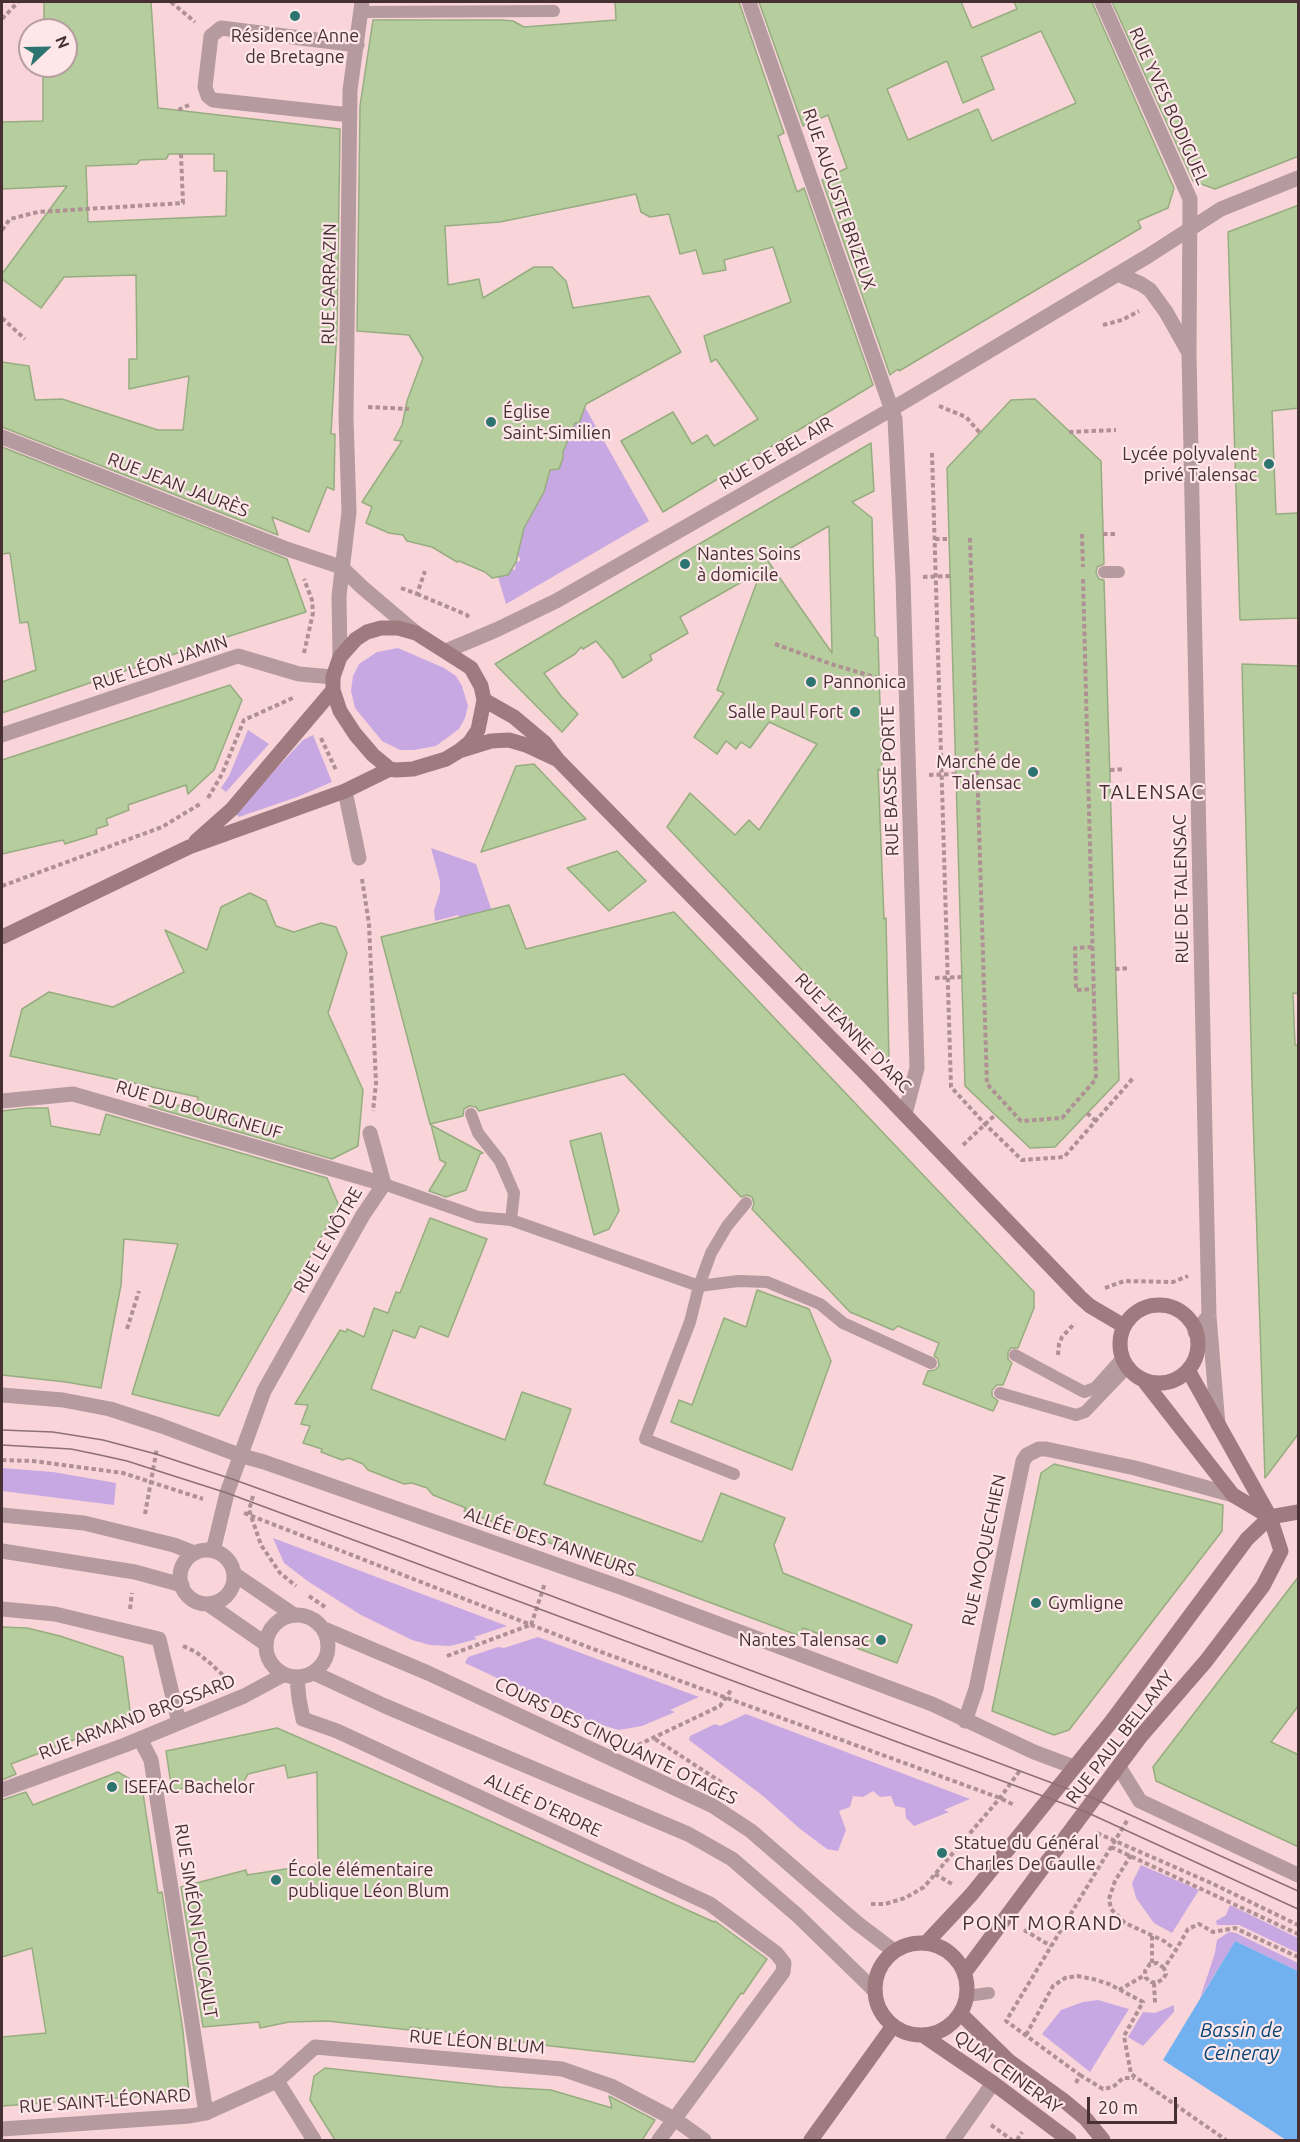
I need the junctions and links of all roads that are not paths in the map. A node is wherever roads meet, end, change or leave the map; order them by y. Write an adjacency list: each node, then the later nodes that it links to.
1 (749, 2): 11 (street, RUE AUGUSTE BRIZEUX)
2 (1102, 2): 8 (street, RUE YVES BODIGUEL)
3 (361, 7): 4 (lane); 5 (street, RUE SARRAZIN)
4 (554, 11)
5 (357, 45): 6 (street, RUE SARRAZIN); 6 (street)
6 (350, 115): 13 (street, RUE SARRAZIN)
7 (1299, 178): 8 (street, RUE DE BEL AIR)
8 (1191, 228): 9 (street, RUE DE BEL AIR); 10 (street, RUE DE TALENSAC)
9 (1119, 274): 10 (street, RUE DE TALENSAC); 11 (street, RUE DE BEL AIR)
10 (1189, 354): 37 (street, RUE DE TALENSAC)
11 (892, 409): 17 (street, RUE DE BEL AIR); 31 (street, RUE BASSE PORTE)
12 (2, 437): 13 (street, RUE JEAN JAURÈS)
13 (341, 567): 16 (street, RUE JEAN JAURÈS); 18 (street)
14 (1104, 572): 15 (lane)
15 (1119, 572)
16 (417, 633): 17 (main road); 18 (main road)
17 (446, 651): 20 (main road)
18 (340, 657): 19 (main road)
19 (333, 684): 21 (street, RUE LÉON JAMIN); 24 (main road); 26 (main road)
20 (484, 700): 22 (main road); 23 (main road, RUE JEANNE D'ARC)
21 (2, 735)
22 (459, 751): 23 (main road, RUE JEANNE D'ARC); 24 (main road)
23 (558, 760): 31 (main road, RUE JEANNE D'ARC)
24 (390, 769): 25 (main road)
25 (345, 791): 26 (main road); 27 (street)
26 (189, 847): 28 (main road)
27 (359, 858)
28 (2, 937)
29 (2, 1101): 33 (street, RUE DU BOURGNEUF)
30 (471, 1114): 35 (lane)
31 (905, 1114): 38 (main road, RUE JEANNE D'ARC)
32 (370, 1133): 33 (street, RUE LE NÔTRE)
33 (384, 1184): 35 (lane); 48 (street, RUE LE NÔTRE)
34 (746, 1203): 36 (lane)
35 (511, 1220): 36 (lane)
36 (699, 1286): 42 (lane); 49 (lane)
37 (1209, 1316): 39 (street); 47 (street, RUE DE TALENSAC)
38 (1124, 1326): 39 (main road); 41 (main road)
39 (1195, 1332): 43 (main road)
40 (1015, 1355): 41 (lane)
41 (1125, 1363): 44 (main road); 45 (lane)
42 (931, 1364)
43 (1188, 1370): 44 (main road); 47 (main road, RUE DE TALENSAC)
44 (1144, 1381): 50 (main road)
45 (1000, 1393)
46 (2, 1395): 48 (street, ALLÉE DES TANNEURS)
47 (1218, 1425): 54 (main road, RUE DE TALENSAC)
48 (239, 1455): 56 (street, RUE LE NÔTRE); 67 (street, ALLÉE DES TANNEURS)
49 (734, 1474)
50 (1233, 1495): 54 (main road); 67 (street, RUE MOQUECHIEN)
51 (1299, 1507): 52 (main road)
52 (1298, 1513): 54 (main road)
53 (2, 1515): 57 (street)
54 (1270, 1517): 70 (main road, RUE PAUL BELLAMY); 71 (main road, RUE PAUL BELLAMY)
55 (2, 1551): 59 (street)
56 (213, 1551): 57 (street); 58 (street, COURS DES CINQUANTE OTAGES)
57 (194, 1553): 59 (street)
58 (234, 1575): 60 (street); 62 (street, COURS DES CINQUANTE OTAGES)
59 (182, 1585): 60 (street)
60 (208, 1604): 64 (street)
61 (2, 1609): 68 (street)
62 (294, 1614): 63 (street, COURS DES CINQUANTE OTAGES); 64 (street)
63 (324, 1629): 65 (street); 75 (street, COURS DES CINQUANTE OTAGES)
64 (266, 1644): 66 (street)
65 (314, 1673): 66 (street); 77 (street)
66 (290, 1676): 68 (street, RUE ARMAND BROSSARD); 86 (street, ALLÉE D'ERDRE)
67 (966, 1721): 70 (street, ALLÉE DES TANNEURS)
68 (178, 1723): 69 (street, RUE ARMAND BROSSARD)
69 (140, 1739): 72 (street, RUE ARMAND BROSSARD); 85 (street, RUE SIMÉON FOUCAULT)
70 (1074, 1767): 74 (main road, RUE PAUL BELLAMY)
71 (1119, 1767): 73 (street); 76 (main road, RUE PAUL BELLAMY)
72 (2, 1790)
73 (1299, 1875)
74 (927, 1943): 75 (main road); 76 (main road)
75 (894, 1951): 77 (main road)
76 (964, 1972): 79 (main road)
77 (875, 1991): 81 (main road)
78 (989, 1993): 79 (lane)
79 (967, 1996): 80 (main road)
80 (961, 2014): 82 (main road); 94 (main road, QUAI CEINERAY)
81 (893, 2026): 82 (main road); 91 (main road)
82 (924, 2036): 84 (main road, QUAI CEINERAY)
83 (277, 2080): 85 (street, RUE SAINT-LÉONARD); 86 (street, RUE LÉON BLUM); 88 (street)
84 (993, 2083): 92 (street); 93 (main road, QUAI CEINERAY)
85 (206, 2113): 87 (street, RUE SAINT-LÉONARD)
86 (676, 2120): 89 (street); 90 (street, RUE LÉON BLUM)
87 (2, 2129)
88 (314, 2140)
89 (659, 2140)
90 (704, 2140)
91 (811, 2140)
92 (953, 2140)
93 (1069, 2140)
94 (1103, 2140)

